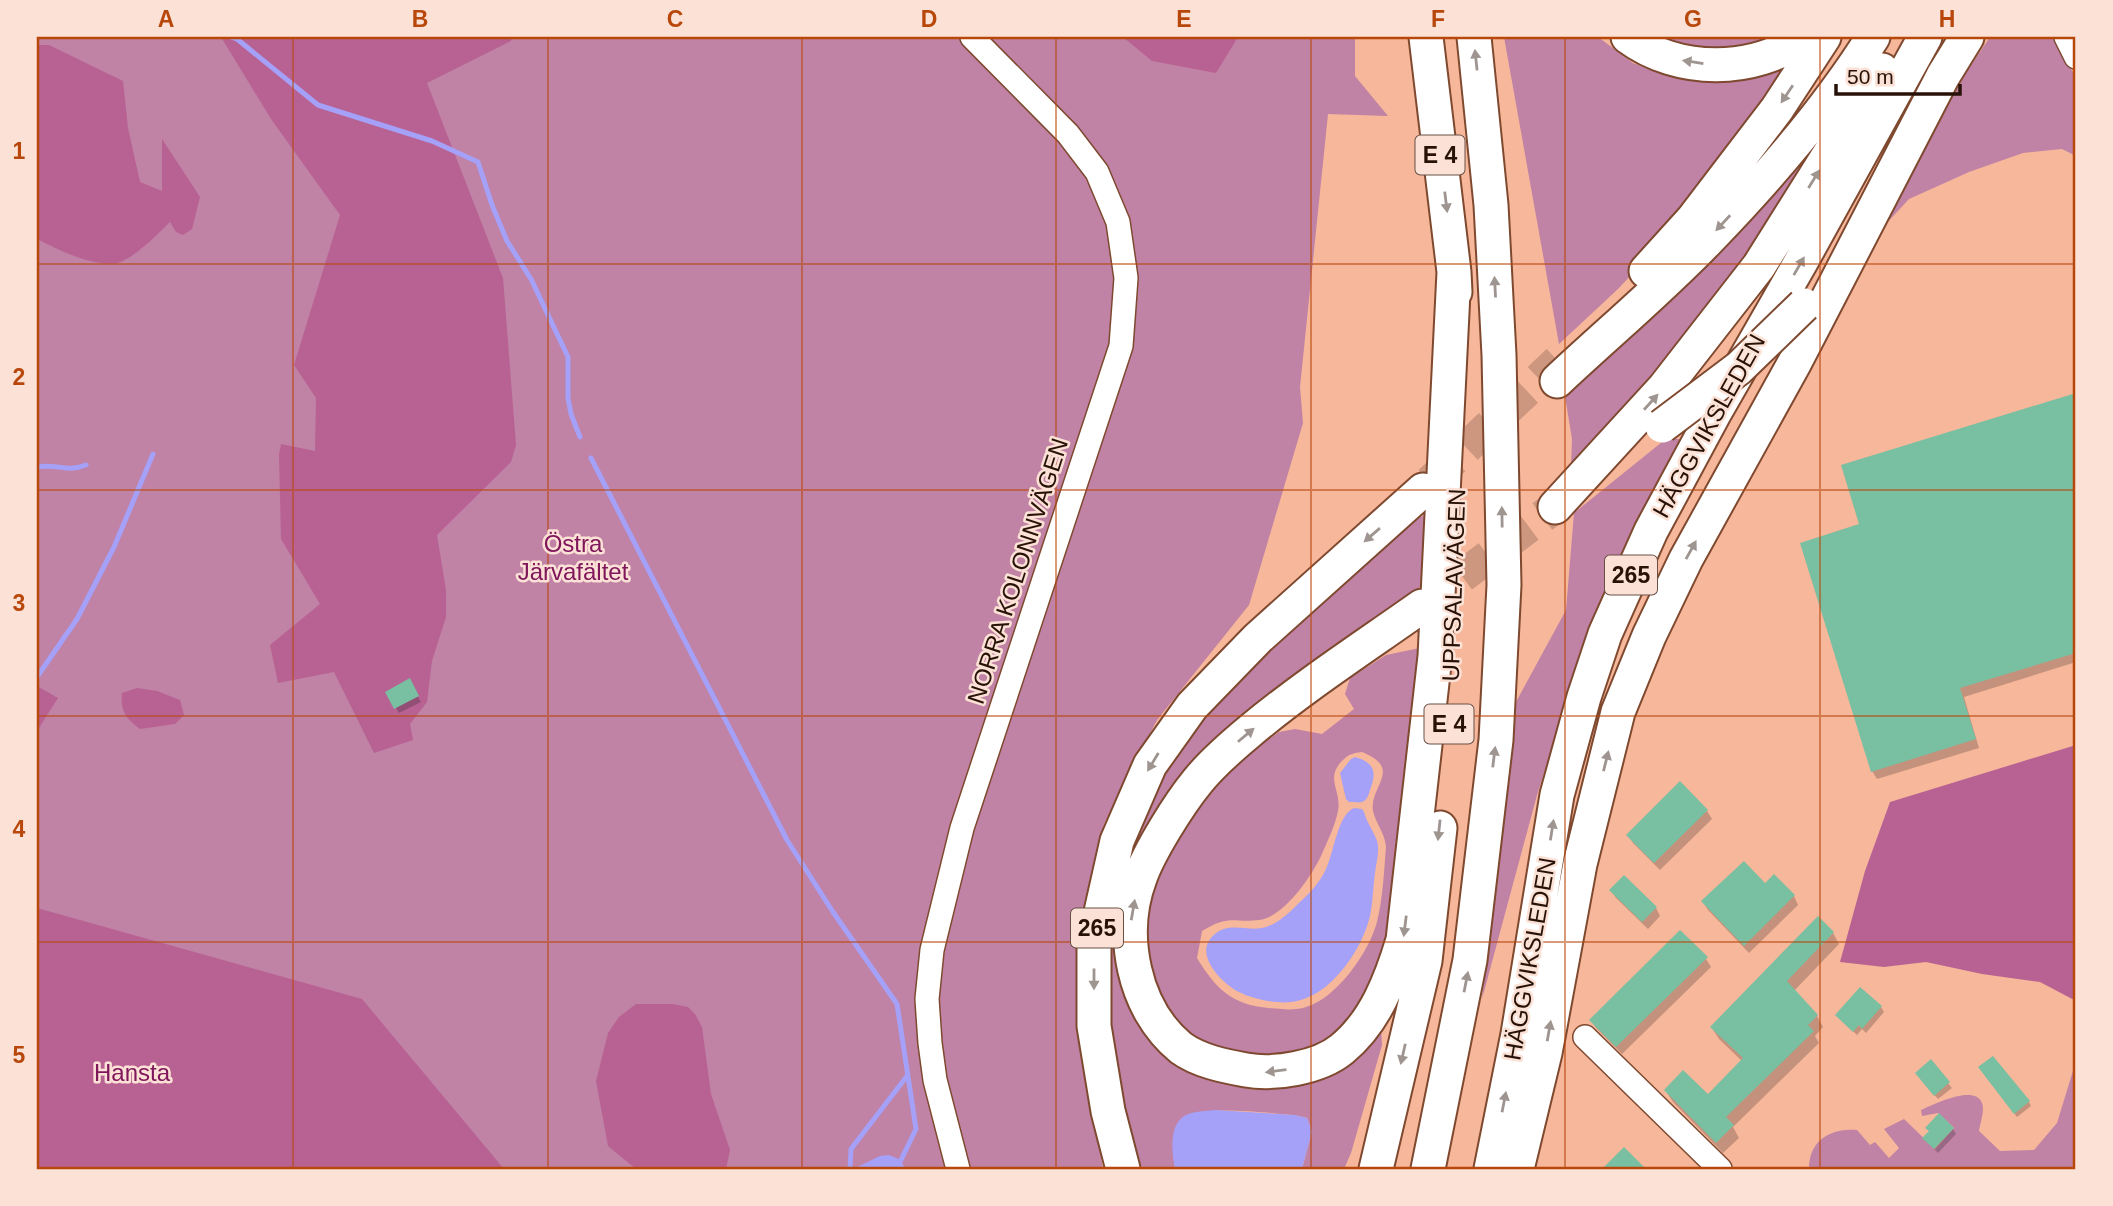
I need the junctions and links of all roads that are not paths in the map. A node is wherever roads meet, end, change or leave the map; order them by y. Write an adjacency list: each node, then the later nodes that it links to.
1 (972, 37): 20 (street, NORRA KOLONNVÄGEN)
2 (1426, 37): 16 (highway, UPPSALAVÄGEN / E 4, one-way to 16)
3 (1474, 37): 23 (highway, UPPSALAVÄGEN / E 4, one-way to 3)
4 (1628, 37): 5 (highway, one-way to 4)
5 (1804, 37)
6 (1824, 37): 7 (highway)
7 (1873, 37)
8 (1903, 37): 15 (highway, one-way to 8, bridge)
9 (1925, 37): 24 (highway, HÄGGVIKSLEDEN / 265, one-way to 9)
10 (1967, 37): 14 (highway)
11 (1980, 37): 14 (highway)
12 (2066, 37): 13 (street)
13 (2076, 57)
14 (1907, 146): 15 (highway)
15 (1870, 219): 25 (highway, one-way to 15)
16 (1454, 272): 18 (highway, one-way to 18); 22 (highway, UPPSALAVÄGEN / E 4, one-way to 22)
17 (1423, 489): 21 (highway, 265, one-way to 21)
18 (1422, 606)
19 (1585, 1037): 26 (street)
20 (958, 1169)
21 (1123, 1169)
22 (1376, 1169)
23 (1428, 1169)
24 (1491, 1169)
25 (1517, 1169)
26 (1720, 1169)

